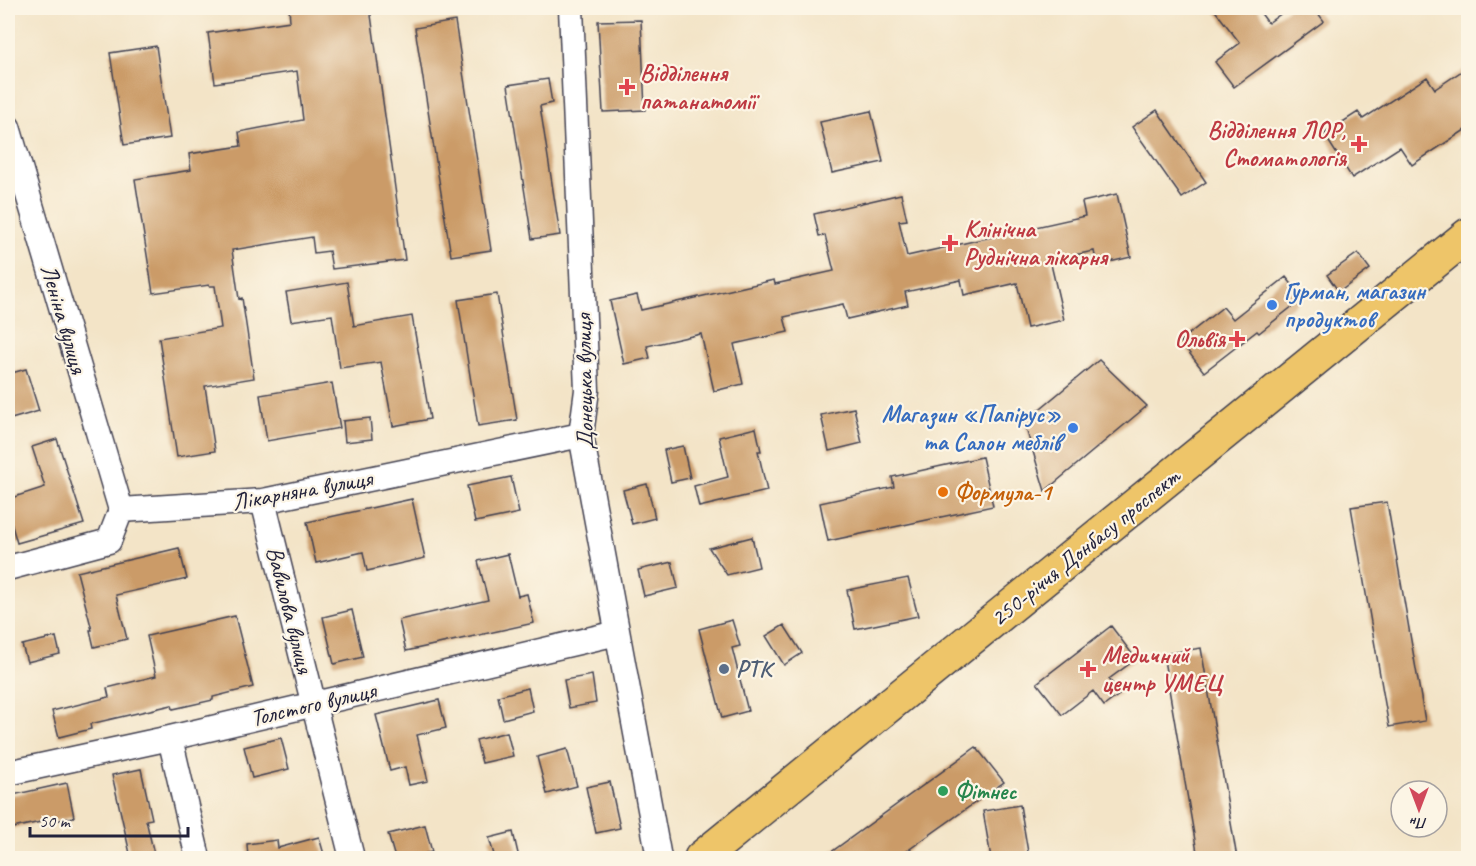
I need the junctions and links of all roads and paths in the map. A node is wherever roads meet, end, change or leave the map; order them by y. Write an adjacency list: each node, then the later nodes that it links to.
1 (571, 8): 4 (street, Донецька вулиця)
2 (8, 127): 6 (street, Леніна вулиця)
3 (1468, 235): 15 (main road, 250-річчя Донбасу проспект)
4 (581, 435): 5 (street, Лікарняна вулиця); 8 (street, Донецька вулиця)
5 (263, 501): 6 (street, Лікарняна вулиця); 9 (street, Вавилова вулиця)
6 (121, 510): 7 (street)
7 (8, 568)
8 (617, 633): 9 (street, Толстого вулиця); 14 (street, Донецька вулиця)
9 (314, 704): 10 (street, Толстого вулиця); 13 (street, Вавилова вулиця)
10 (170, 738): 11 (street, Толстого вулиця); 12 (street)
11 (8, 773)
12 (198, 858)
13 (352, 858)
14 (659, 858)
15 (701, 858)

